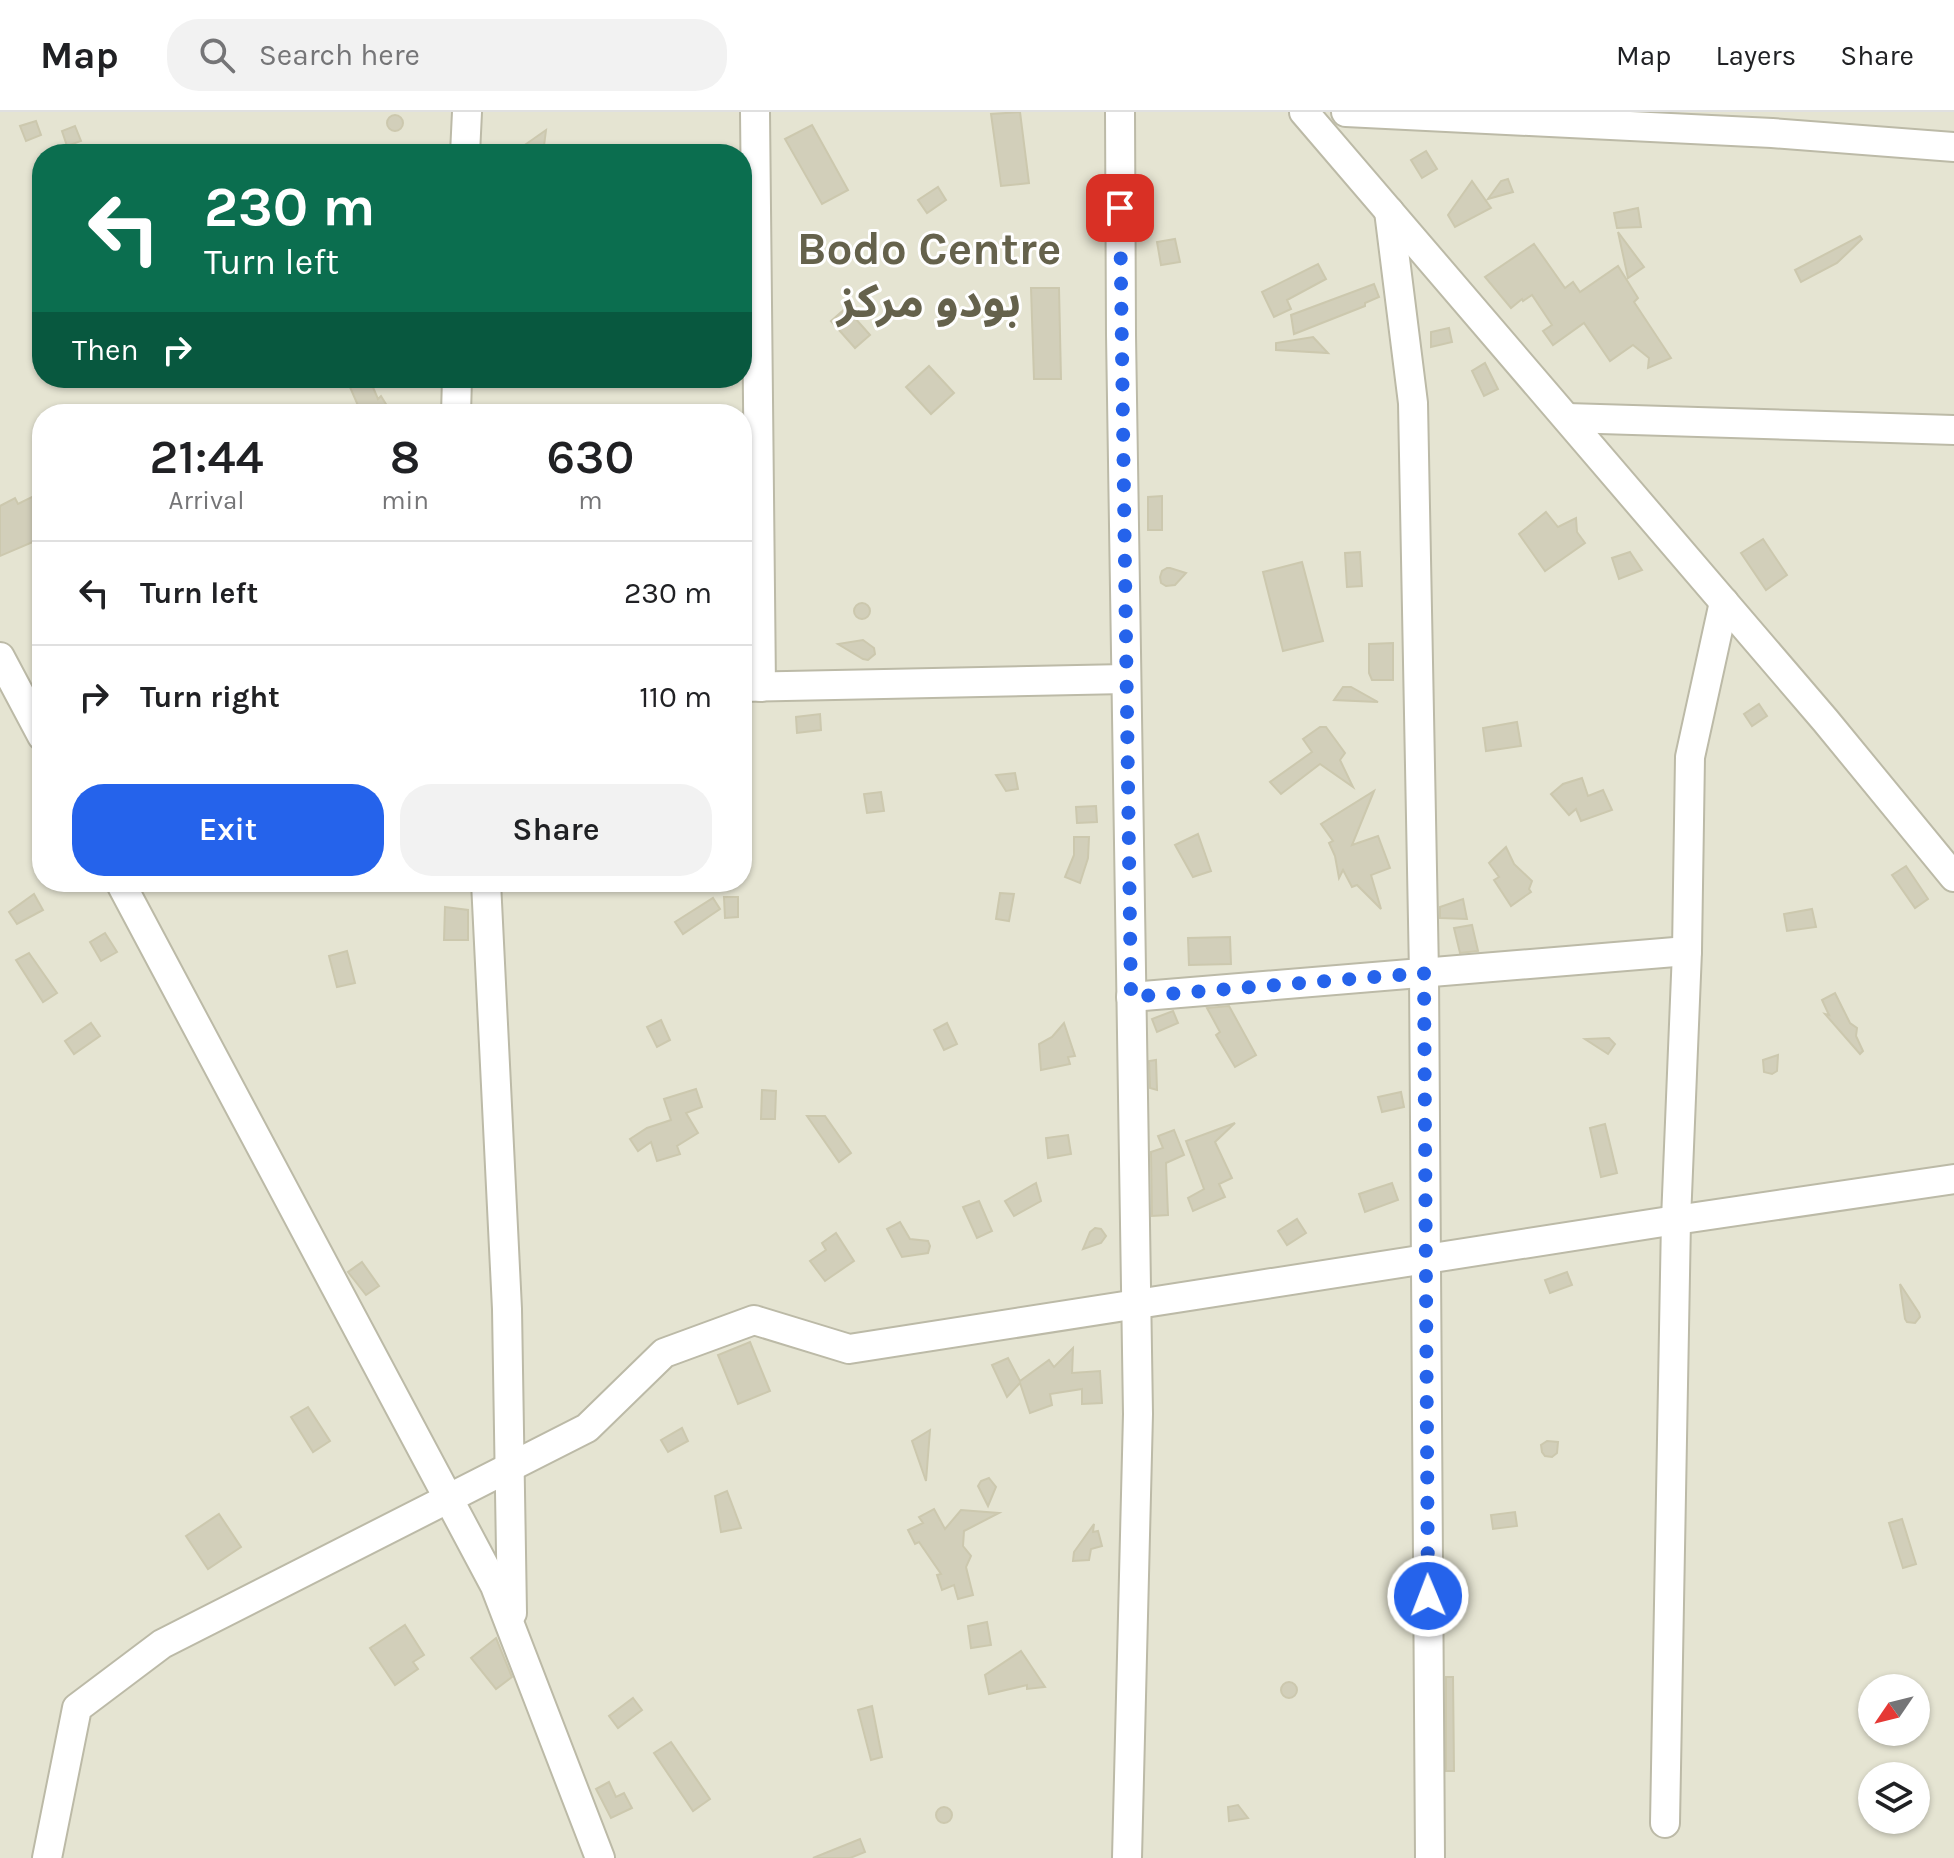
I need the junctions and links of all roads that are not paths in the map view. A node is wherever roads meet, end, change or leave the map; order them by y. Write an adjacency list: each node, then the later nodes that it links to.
1 (467, 112): 6 (street)
2 (755, 112): 11 (street)
3 (1120, 112): 14 (street)
4 (1304, 112): 8 (street)
5 (1346, 112): 7 (street)
6 (465, 144)
7 (1954, 147)
8 (1389, 211): 9 (street); 21 (street)
9 (1567, 418): 10 (street); 12 (street)
10 (1954, 430)
11 (752, 543)
12 (1724, 602): 17 (street); 20 (street)
13 (0, 657): 16 (street)
14 (1126, 679): 15 (street); 22 (street)
15 (752, 687)
16 (32, 717)
17 (1954, 877)
18 (125, 892): 28 (street)
19 (486, 892): 27 (street)
20 (1687, 951): 21 (street); 24 (street)
21 (1424, 973): 22 (street); 25 (street)
22 (1131, 997): 26 (street)
23 (1954, 1179): 24 (street)
24 (1676, 1220): 25 (street); 30 (street)
25 (1426, 1260): 26 (street); 34 (street)
26 (1136, 1303): 27 (street); 33 (street)
27 (510, 1467): 28 (street); 29 (street)
28 (448, 1498): 29 (street); 31 (street)
29 (513, 1632): 32 (street)
30 (1665, 1823)
31 (47, 1858)
32 (600, 1858)
33 (1127, 1858)
34 (1430, 1858)

